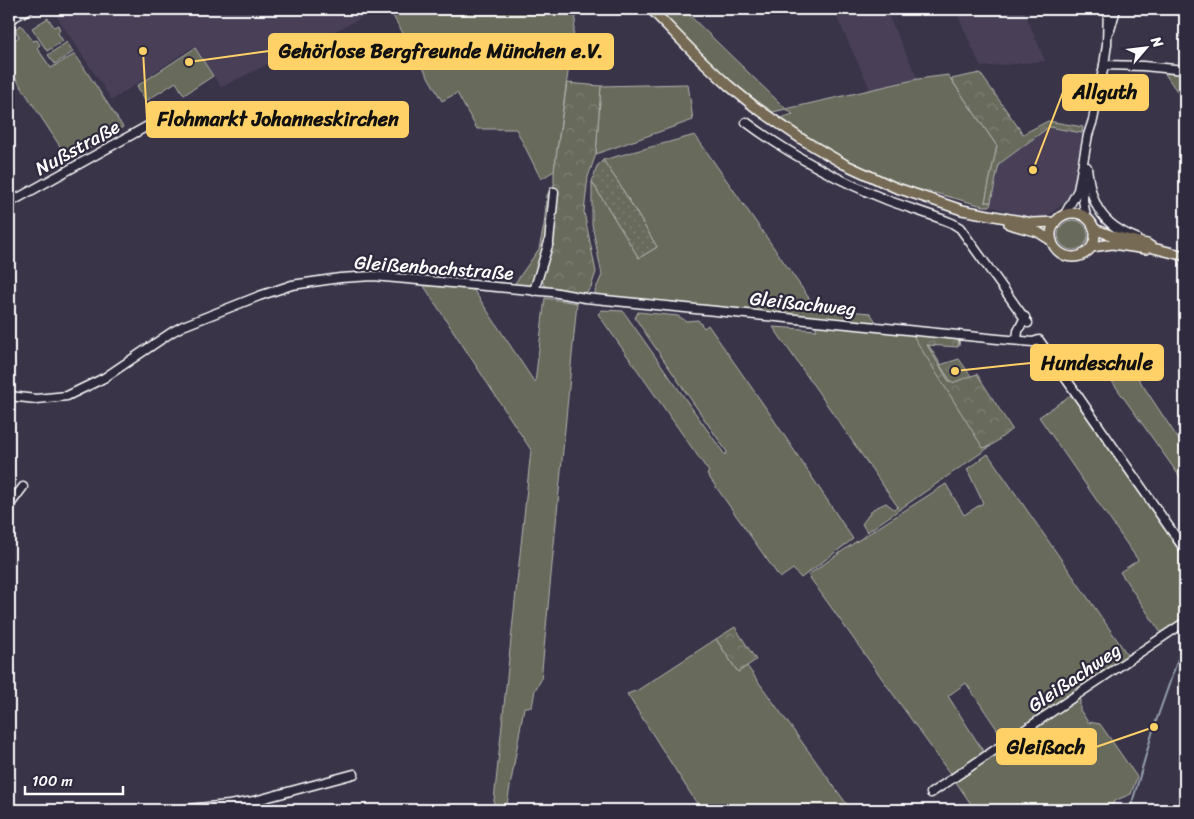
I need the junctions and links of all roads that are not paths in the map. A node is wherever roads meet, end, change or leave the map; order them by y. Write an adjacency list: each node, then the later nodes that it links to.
1 (29, 9): 5 (street)
2 (651, 9): 15 (main road)
3 (1108, 9): 6 (street)
4 (1116, 9): 6 (street)
5 (9, 20)
6 (1107, 44): 7 (street)
7 (1104, 65): 8 (street); 10 (street)
8 (1185, 70)
9 (162, 118): 14 (street, Nußstraße)
10 (1092, 120): 12 (street); 16 (street)
11 (746, 122): 26 (street)
12 (1087, 166): 17 (street); 21 (street)
13 (554, 192): 24 (street)
14 (9, 203)
15 (971, 212): 18 (main road); 20 (main road)
16 (1066, 214): 17 (main road); 18 (main road)
17 (1086, 217): 19 (main road)
18 (1055, 222): 20 (main road)
19 (1094, 229): 21 (main road); 22 (main road)
20 (1052, 241): 22 (main road)
21 (1150, 246): 22 (main road); 23 (main road)
22 (1092, 247)
23 (1185, 256)
24 (534, 291): 25 (street, Gleißenbachstraße); 27 (street, Gleißenbachstraße)
25 (585, 298): 26 (street, Gleißachweg)
26 (1017, 340): 30 (street, Gleißachweg)
27 (9, 396)
28 (23, 486): 29 (street)
29 (9, 506)
30 (1185, 550)
31 (1185, 622): 33 (street, Gleißachweg)
32 (354, 774): 34 (street)
33 (931, 793)
34 (177, 810)

